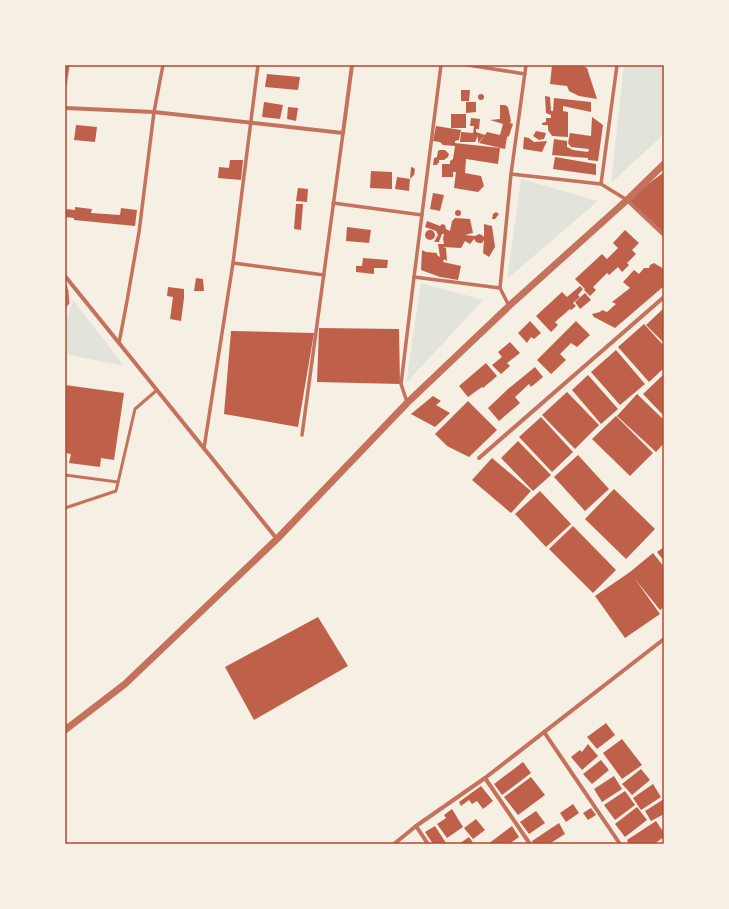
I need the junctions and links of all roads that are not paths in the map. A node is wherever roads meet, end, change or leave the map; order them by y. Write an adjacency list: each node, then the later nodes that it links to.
1 (68, 65): 10 (street)
2 (163, 65): 12 (street)
3 (258, 65): 13 (street)
4 (352, 65): 14 (street)
5 (441, 65): 20 (street)
6 (468, 65): 9 (street)
7 (526, 65): 9 (street)
8 (617, 65): 17 (street)
9 (524, 74): 16 (street)
10 (65, 85)
11 (65, 108): 12 (street)
12 (154, 112): 13 (street); 31 (street)
13 (251, 122): 14 (street); 22 (street)
14 (343, 133): 19 (street)
15 (664, 164): 18 (street)
16 (511, 174): 17 (street); 27 (street)
17 (601, 184): 18 (street)
18 (627, 200): 21 (street); 30 (street)
19 (334, 203): 20 (street); 23 (street)
20 (422, 215): 25 (street)
21 (664, 235)
22 (233, 263): 23 (street); 35 (street)
23 (324, 275): 34 (street)
24 (65, 276): 31 (street)
25 (414, 277): 27 (street); 33 (street)
26 (65, 285): 29 (lane)
27 (500, 288): 30 (street)
28 (664, 297): 36 (street)
29 (65, 306)
30 (509, 306): 33 (street)
31 (119, 342): 32 (street)
32 (157, 390): 35 (street); 38 (lane)
33 (407, 404): 40 (street)
34 (302, 435)
35 (204, 448): 40 (street)
36 (479, 458)
37 (65, 475): 38 (lane)
38 (118, 482): 39 (lane)
39 (65, 508)
40 (276, 539): 42 (street)
41 (664, 639): 43 (street)
42 (65, 730)
43 (544, 732): 44 (street); 49 (street)
44 (485, 778): 45 (street); 48 (street)
45 (416, 826): 46 (street); 47 (street)
46 (394, 844)
47 (428, 844)
48 (530, 844)
49 (620, 844)

